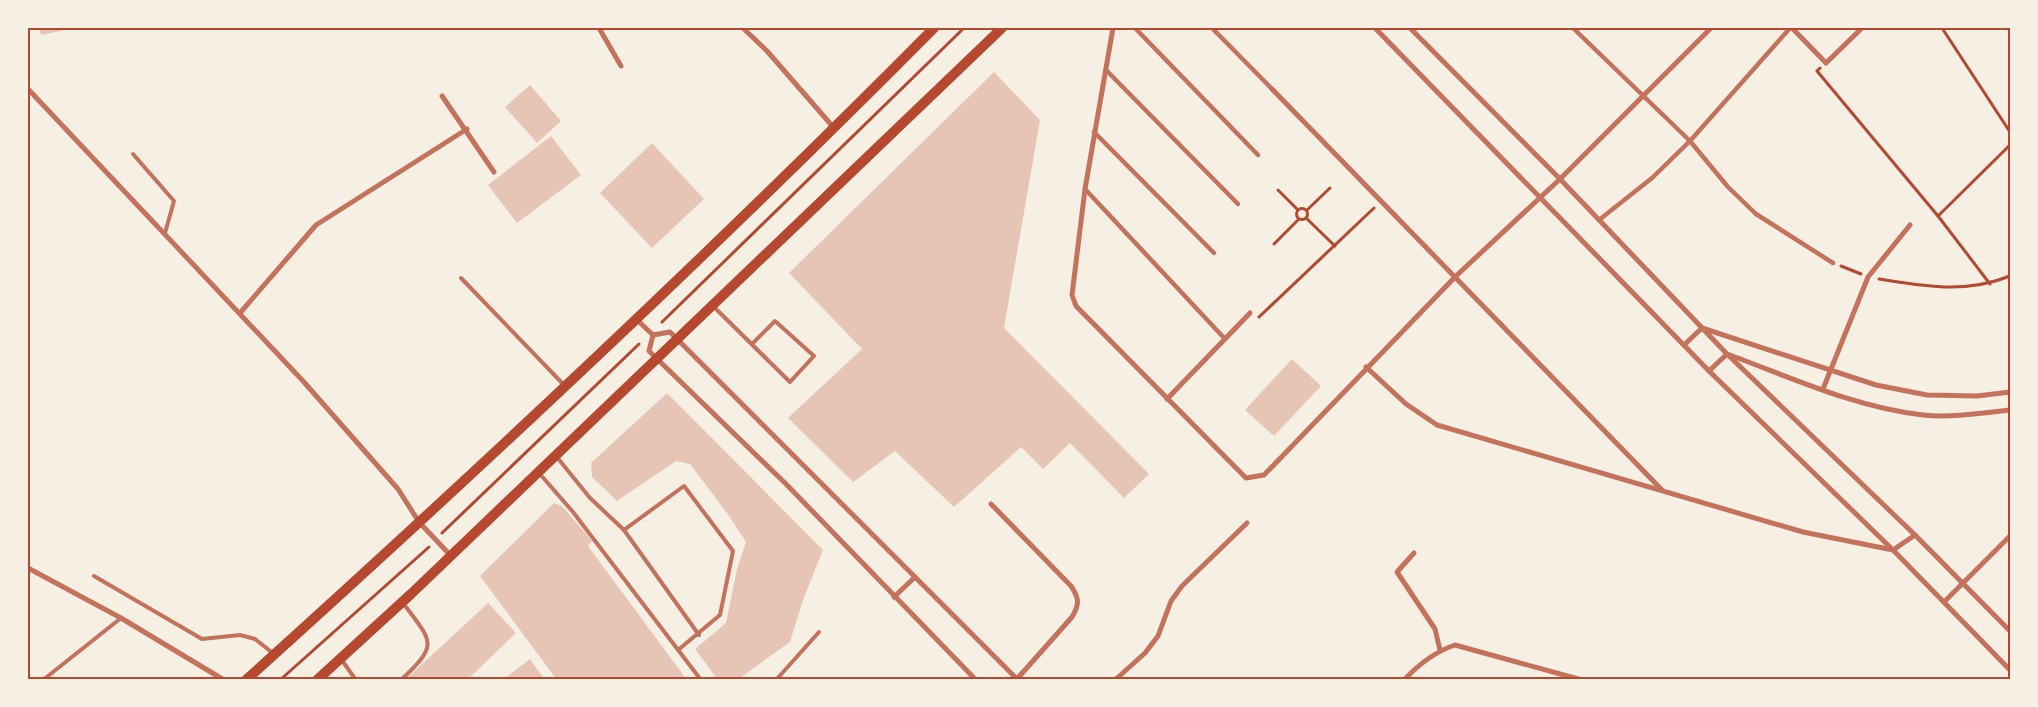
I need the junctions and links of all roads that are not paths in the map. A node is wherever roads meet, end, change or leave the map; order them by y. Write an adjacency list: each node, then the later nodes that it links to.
1 (599, 28): 14 (street)
2 (743, 28): 20 (street)
3 (934, 28): 20 (main road)
4 (1002, 28): 38 (main road)
5 (1113, 28): 15 (street)
6 (1135, 28): 25 (street)
7 (1212, 28): 17 (street)
8 (1375, 28): 29 (street)
9 (1410, 28): 27 (street)
10 (1574, 28): 19 (street)
11 (1711, 28): 19 (street)
12 (1791, 28): 13 (street); 23 (street)
13 (1862, 28)
14 (621, 66)
15 (1106, 70): 22 (street); 30 (street)
16 (28, 89): 33 (street)
17 (1272, 89): 36 (street)
18 (442, 96): 21 (street)
19 (1643, 96): 23 (street); 27 (street)
20 (834, 128): 41 (main road)
21 (467, 129): 26 (street); 39 (street)
22 (1094, 132): 28 (street); 34 (street)
23 (1690, 141): 31 (street); 35 (street)
24 (133, 154): 33 (lane)
25 (1258, 156)
26 (494, 172)
27 (1560, 179): 29 (street); 31 (street)
28 (1085, 189): 45 (street); 56 (street)
29 (1541, 198): 36 (street); 47 (street)
30 (1238, 204)
31 (1599, 220): 42 (street)
32 (1910, 225): 51 (street)
33 (165, 233): 39 (street)
34 (1214, 253)
35 (1833, 263)
36 (1456, 276): 50 (street); 60 (street)
37 (461, 278): 53 (lane)
38 (712, 305): 44 (main road); 46 (lane)
39 (240, 312): 62 (street)
40 (1250, 313): 45 (street)
41 (636, 319): 43 (street); 53 (main road)
42 (1702, 328): 47 (street); 48 (street); 51 (street)
43 (652, 334): 44 (street); 49 (street)
44 (677, 339): 49 (main road); 72 (street)
45 (1225, 339): 56 (street)
46 (752, 344): 46 (lane)
47 (1684, 345): 52 (street)
48 (1727, 354): 52 (street); 54 (street); 65 (street)
49 (657, 359): 58 (main road); 74 (street)
50 (1366, 367): 56 (street); 60 (street)
51 (1831, 370): 54 (street); 55 (street)
52 (1709, 371): 67 (street)
53 (566, 387): 62 (main road)
54 (1823, 389): 57 (street)
55 (2010, 392)
56 (1166, 399)
57 (2010, 410)
58 (556, 456): 59 (main road); 64 (lane)
59 (539, 473): 69 (main road); 81 (lane)
60 (1662, 491): 67 (street)
61 (991, 504): 86 (street)
62 (419, 522): 69 (street); 83 (main road)
63 (1247, 523): 97 (street)
64 (624, 530): 80 (lane); 80 (lane)
65 (1915, 535): 67 (street); 73 (street)
66 (2010, 536): 73 (street)
67 (1893, 550): 76 (street)
68 (1414, 553): 82 (street)
69 (451, 556): 75 (main road)
70 (28, 568): 77 (street)
71 (94, 576): 83 (lane)
72 (915, 577): 74 (street); 86 (street)
73 (1964, 583): 76 (street); 78 (street)
74 (894, 597): 96 (street)
75 (402, 602): 84 (main road); 93 (lane)
76 (1944, 602): 85 (street)
77 (122, 618): 88 (lane); 89 (street)
78 (2010, 631)
79 (819, 632): 95 (lane)
80 (699, 634): 81 (lane)
81 (678, 650): 94 (lane)
82 (1440, 650): 87 (street); 98 (street)
83 (274, 654): 90 (main road)
84 (340, 658): 91 (main road); 92 (lane)
85 (2010, 670)
86 (1017, 679)
87 (1406, 679)
88 (43, 680)
89 (224, 680)
90 (246, 680)
91 (317, 680)
92 (356, 680)
93 (401, 680)
94 (701, 680)
95 (776, 680)
96 (976, 680)
97 (1115, 680)
98 (1582, 680)

